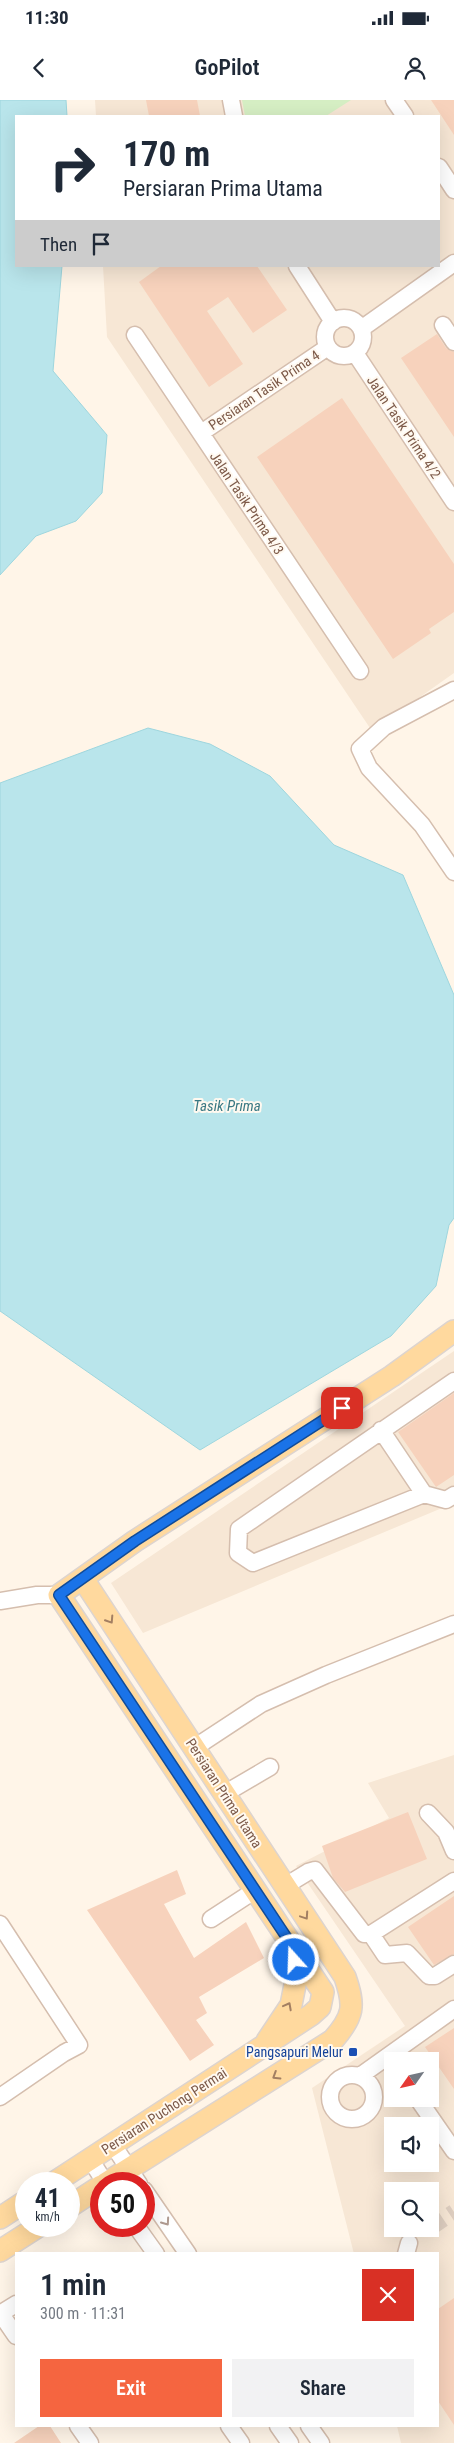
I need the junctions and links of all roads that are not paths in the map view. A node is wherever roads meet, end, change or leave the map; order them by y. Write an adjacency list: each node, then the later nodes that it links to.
1 (231, 100): 3 (street)
2 (394, 100): 4 (street)
3 (234, 115)
4 (403, 115)
5 (440, 169): 6 (street)
6 (454, 190)
7 (454, 263): 11 (street)
8 (298, 267): 9 (street)
9 (333, 322): 11 (street); 14 (street)
10 (443, 325): 13 (street)
11 (361, 329): 15 (street)
12 (135, 335): 16 (street, Jalan Tasik Prima 4/3)
13 (454, 342)
14 (328, 347): 15 (street); 16 (street, Persiaran Tasik Prima 4)
15 (355, 353): 17 (street, Jalan Tasik Prima 4/2)
16 (200, 433): 18 (street, Jalan Tasik Prima 4/3)
17 (454, 502)
18 (360, 671)
19 (454, 690): 20 (street)
20 (454, 872)
21 (454, 1331): 26 (main road)
22 (454, 1381): 23 (street)
23 (381, 1430): 24 (street); 24 (street)
24 (424, 1494): 25 (street)
25 (454, 1495)
26 (83, 1579): 27 (main road); 30 (main road, Persiaran Prima Utama, one-way to 30)
27 (59, 1595): 28 (street); 38 (main road, Persiaran Prima Utama)
28 (0, 1601)
29 (454, 1624): 30 (street)
30 (194, 1748): 32 (main road, Persiaran Prima Utama)
31 (270, 1767): 32 (street)
32 (224, 1794): 37 (main road, Persiaran Prima Utama)
33 (428, 1813): 34 (street)
34 (450, 1830): 35 (street)
35 (454, 1851)
36 (454, 1881): 41 (street)
37 (285, 1886): 38 (main road); 41 (street); 46 (main road, Persiaran Prima Utama, one-way to 46)
38 (258, 1896): 39 (street); 42 (main road, Persiaran Prima Utama)
39 (211, 1919)
40 (0, 1924): 51 (street)
41 (371, 1934): 43 (street)
42 (291, 1944): 44 (main road, Persiaran Prima Utama); 47 (main road, one-way to 42)
43 (454, 1964)
44 (322, 2002): 46 (main road); 47 (main road, Persiaran Puchong Permai)
45 (454, 2009): 48 (street)
46 (352, 2012): 59 (main road, one-way to 59)
47 (263, 2048): 53 (main road, Persiaran Puchong Permai)
48 (398, 2052)
49 (384, 2062): 50 (street)
50 (360, 2076)
51 (0, 2098)
52 (424, 2108): 54 (street)
53 (112, 2145): 55 (main road, Persiaran Puchong Permai); 58 (street)
54 (454, 2151)
55 (90, 2159): 56 (main road, Persiaran Puchong Permai); 57 (street)
56 (70, 2172)
57 (98, 2172)
58 (131, 2172)
59 (140, 2172)
60 (155, 2206): 67 (street, one-way to 67)
61 (15, 2208): 62 (main road)
62 (0, 2218)
63 (22, 2237): 65 (main road)
64 (144, 2237): 66 (street)
65 (0, 2251)
66 (155, 2252)
67 (187, 2252)
68 (15, 2305): 69 (street)
69 (0, 2314): 70 (street)
70 (15, 2335)
71 (79, 2427): 75 (street)
72 (230, 2427): 76 (street)
73 (279, 2427): 77 (street)
74 (310, 2427): 78 (street)
75 (90, 2443)
76 (241, 2443)
77 (290, 2443)
78 (321, 2443)

